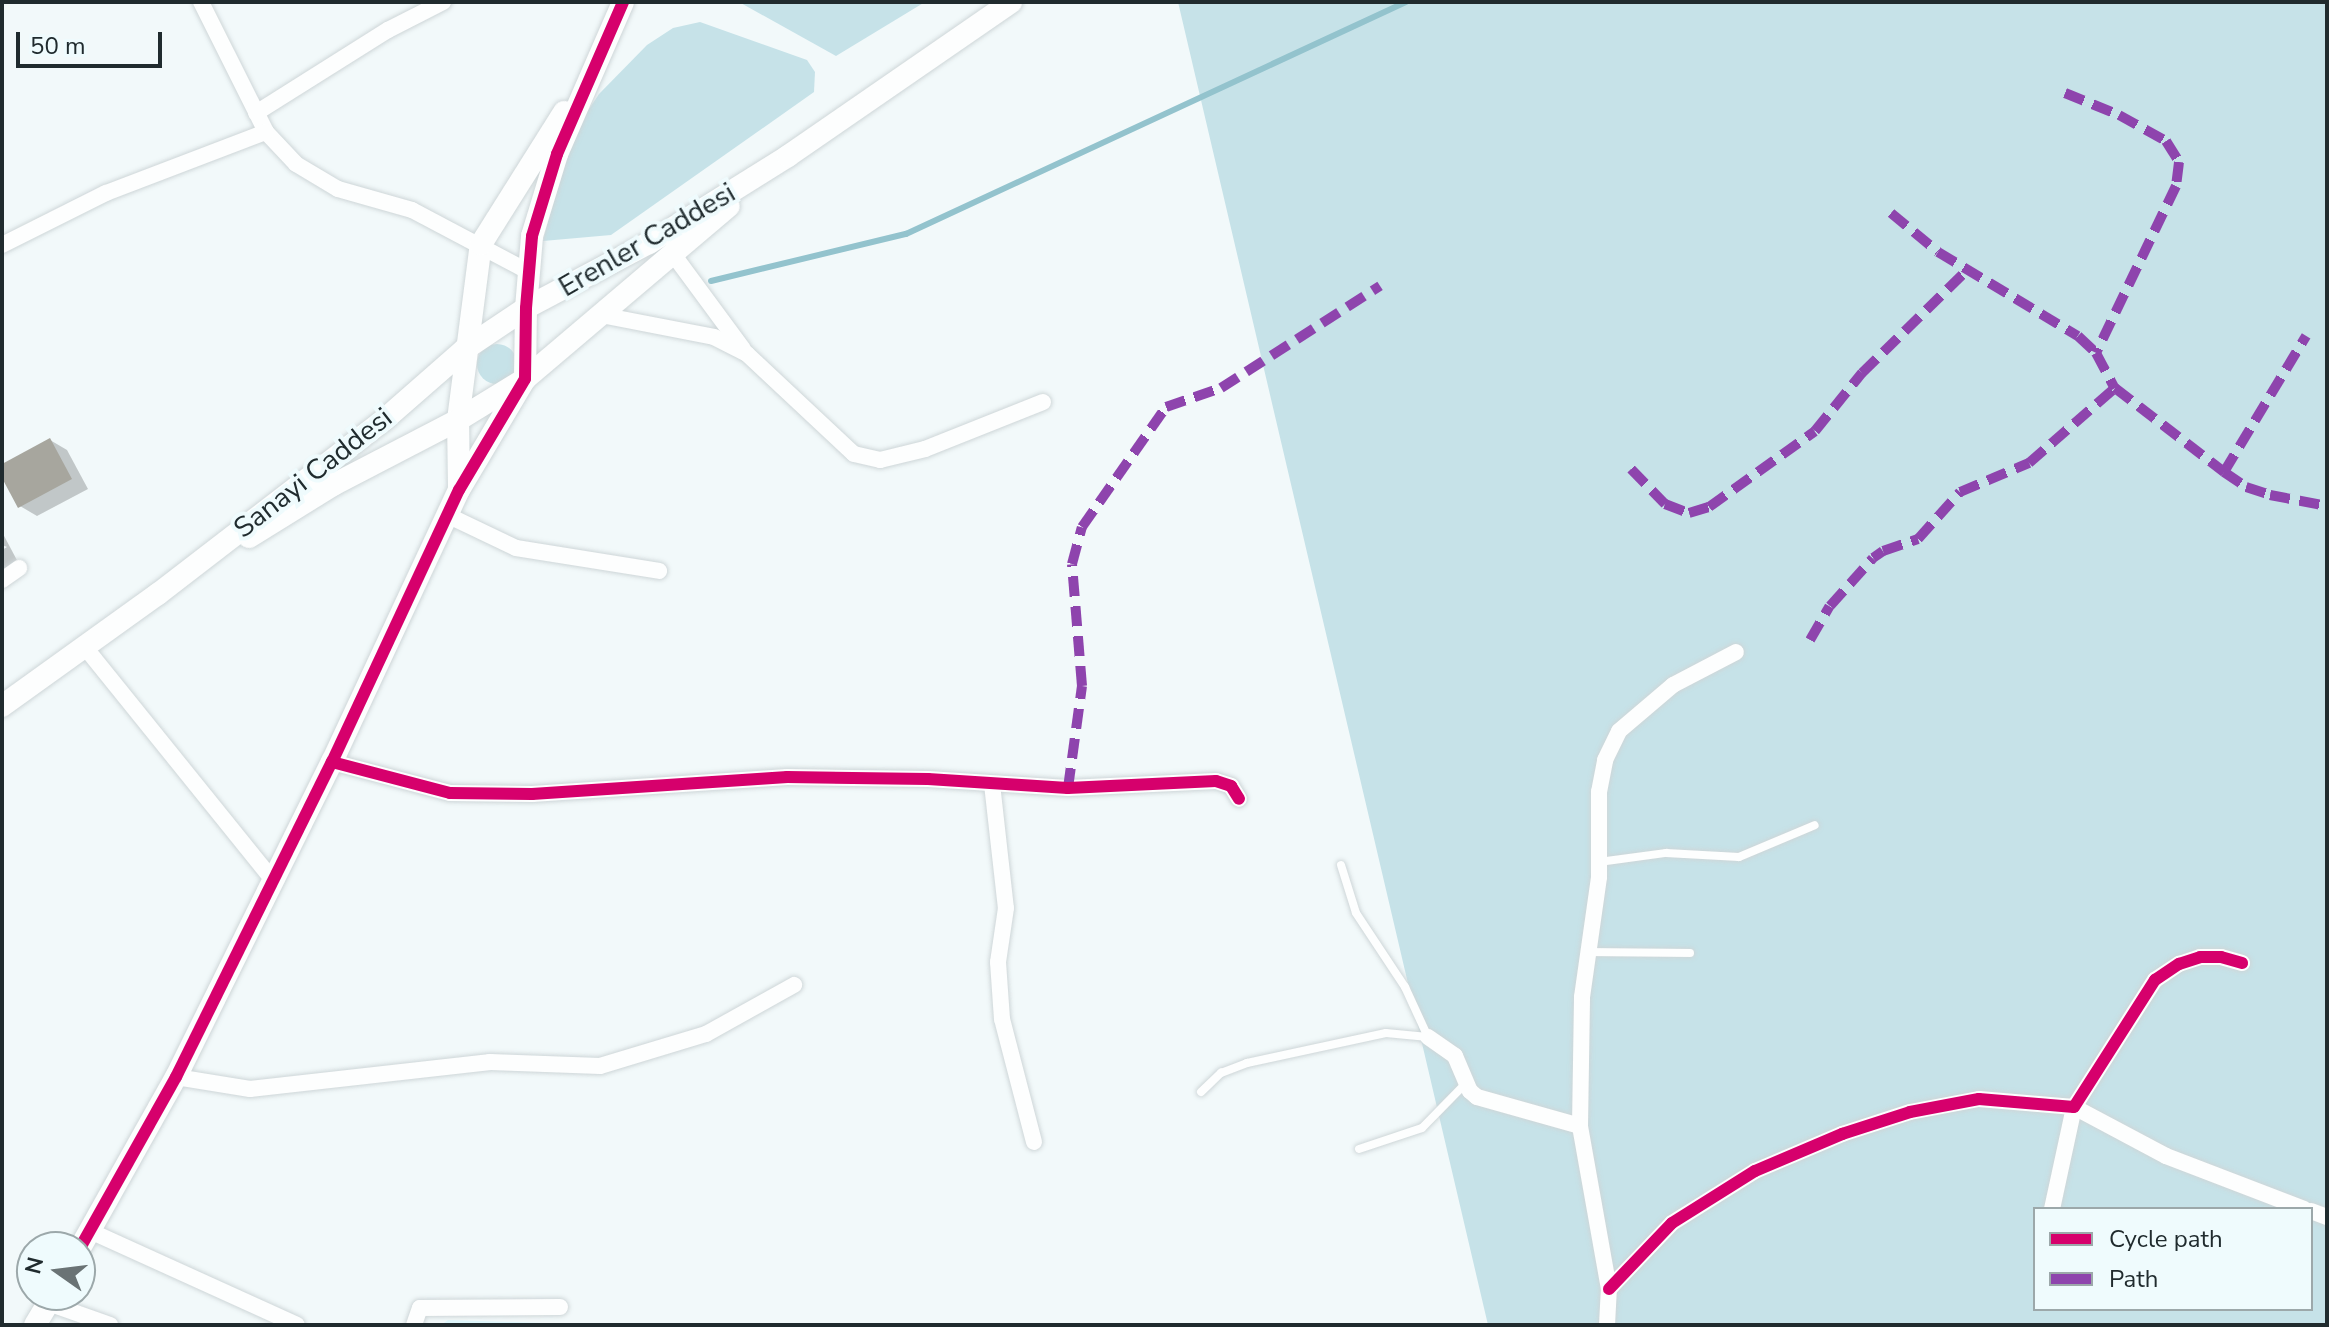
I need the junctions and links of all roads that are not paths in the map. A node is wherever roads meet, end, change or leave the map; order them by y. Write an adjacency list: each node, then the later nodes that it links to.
1 (201, 2): 6 (street)
2 (443, 2): 6 (street)
3 (623, 2): 5 (main road)
4 (1011, 2): 8 (main road, Erenler Caddesi)
5 (596, 60): 9 (main road); 12 (main road)
6 (256, 113): 7 (street)
7 (266, 132): 9 (street); 10 (street)
8 (788, 156): 11 (main road, Erenler Caddesi); 13 (main road, Erenler Caddesi)
9 (481, 244): 12 (street); 16 (main road)
10 (2, 245)
11 (673, 254): 15 (main road, Erenler Caddesi); 17 (street)
12 (529, 272): 13 (main road); 14 (main road)
13 (577, 281): 14 (main road, Erenler Caddesi)
14 (526, 308): 16 (main road, Erenler Caddesi); 18 (main road)
15 (601, 315): 17 (street); 18 (main road, Erenler Caddesi)
16 (465, 349): 20 (main road); 26 (main road, Sanayi Caddesi)
17 (747, 354): 19 (street)
18 (525, 379): 20 (main road, Sanayi Caddesi); 21 (main road)
19 (1043, 402)
20 (458, 420): 21 (main road); 26 (main road, Sanayi Caddesi)
21 (459, 490): 22 (main road)
22 (447, 515): 24 (street); 30 (main road)
23 (19, 568): 25 (street)
24 (659, 571)
25 (2, 580)
26 (158, 594): 27 (main road, Sanayi Caddesi)
27 (84, 646): 29 (main road, Sanayi Caddesi); 36 (street)
28 (1736, 652): 34 (street)
29 (2, 706)
30 (332, 762): 31 (street); 36 (main road)
31 (992, 784): 32 (street); 47 (street)
32 (1239, 799)
33 (1815, 825): 34 (lane)
34 (1599, 862): 37 (street)
35 (1341, 865): 41 (lane)
36 (273, 880): 42 (main road)
37 (1589, 952): 38 (lane); 46 (street)
38 (1690, 953)
39 (2242, 963): 45 (street)
40 (794, 985): 42 (street)
41 (1428, 1037): 43 (street); 44 (lane)
42 (176, 1077): 51 (main road)
43 (1466, 1083): 46 (street); 48 (lane)
44 (1201, 1092)
45 (2074, 1107): 49 (street); 50 (street); 53 (street)
46 (1580, 1126): 53 (street)
47 (1034, 1142)
48 (1359, 1149)
49 (2052, 1207)
50 (2299, 1207)
51 (90, 1231)
52 (96, 1244): 57 (street)
53 (1609, 1289): 59 (street)
54 (560, 1307): 58 (street)
55 (78, 1311): 56 (street)
56 (110, 1325)
57 (297, 1325)
58 (414, 1325)
59 (1607, 1325)

